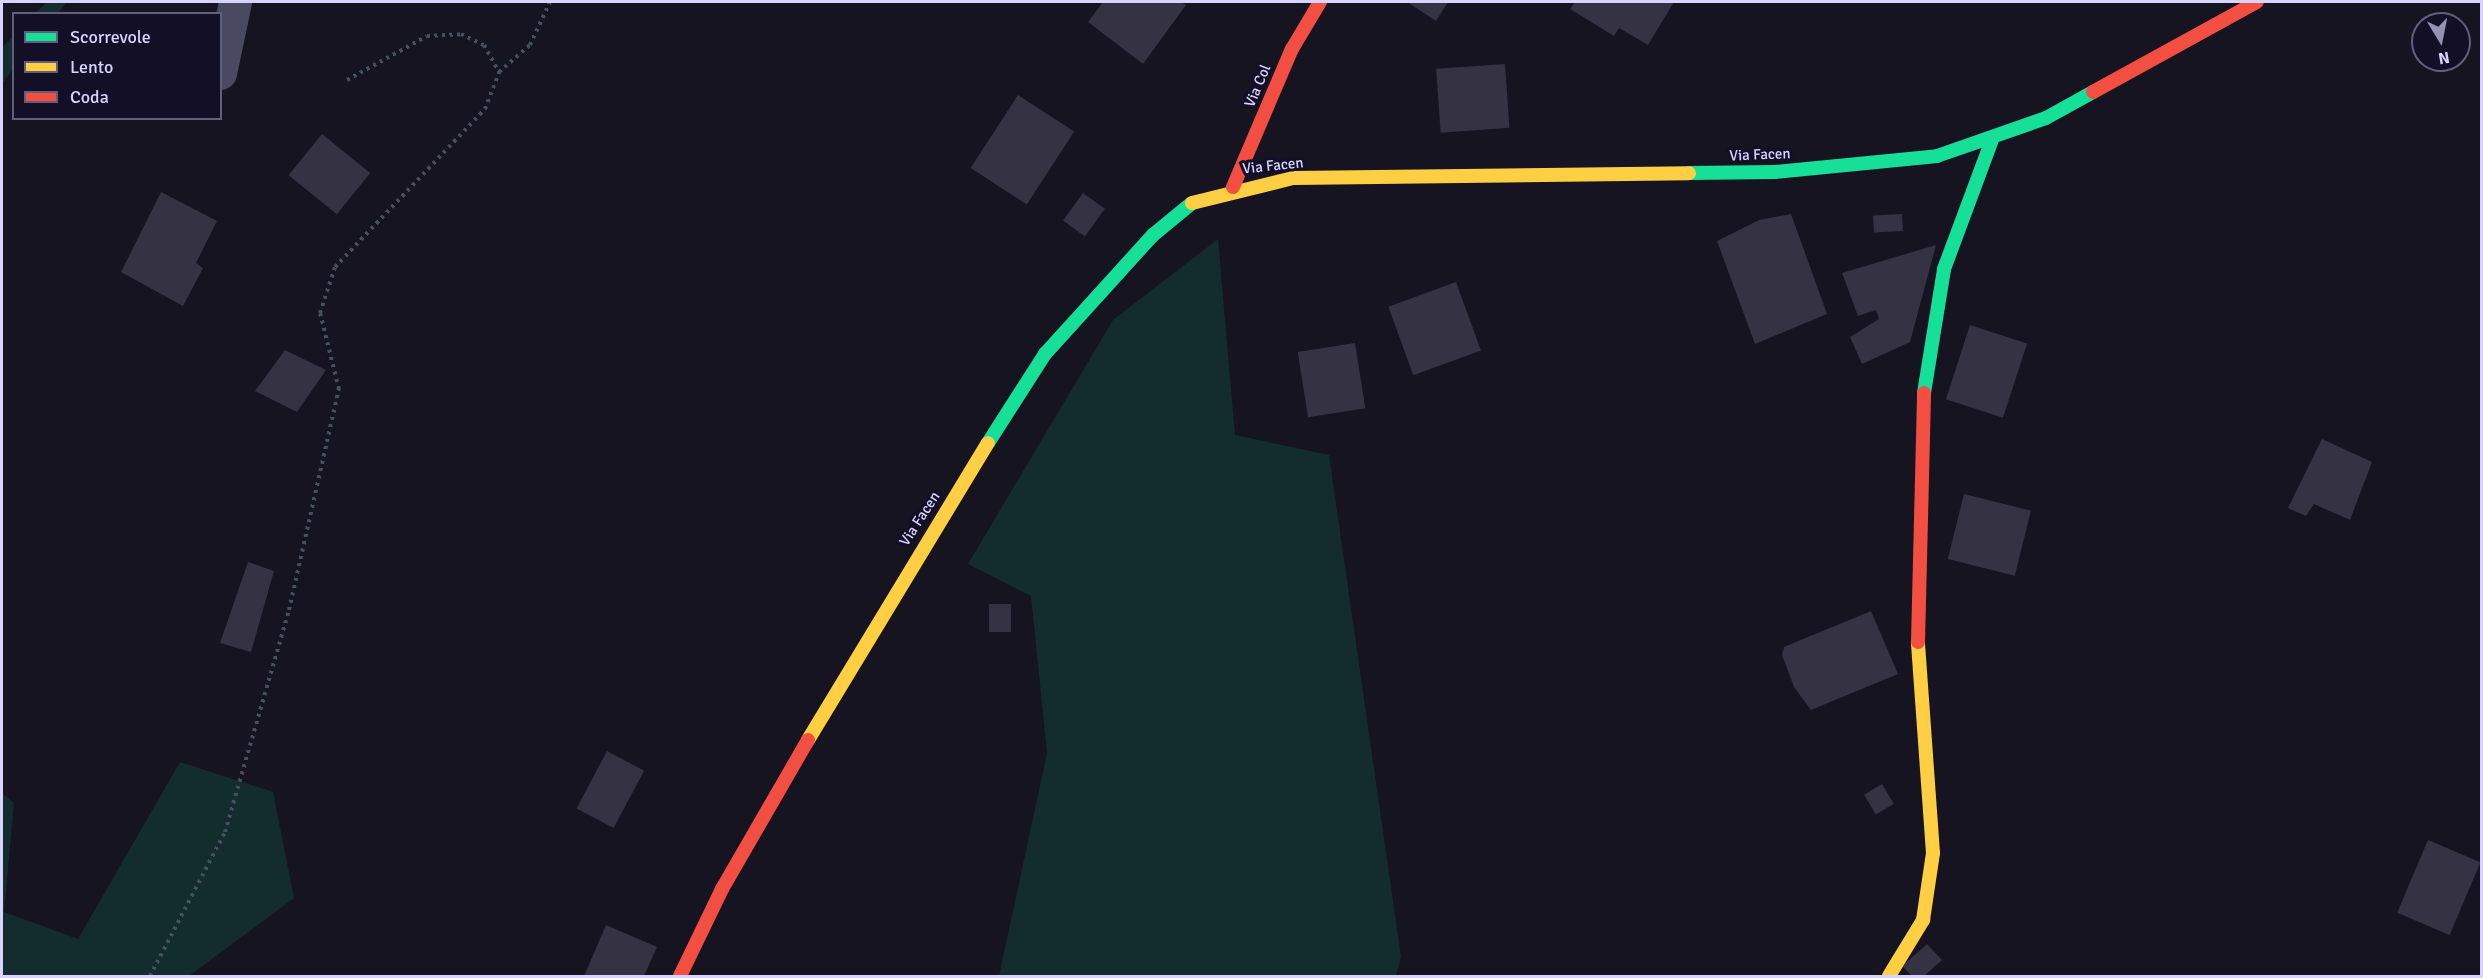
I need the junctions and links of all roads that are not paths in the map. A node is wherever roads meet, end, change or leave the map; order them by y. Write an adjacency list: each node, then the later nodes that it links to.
1 (235, 2): 4 (street)
2 (1320, 2): 6 (street, Via Col)
3 (2257, 2): 5 (street, Via Facen)
4 (222, 64)
5 (1992, 140): 6 (street, Via Facen); 8 (street)
6 (1233, 187): 7 (street, Via Facen)
7 (680, 976)
8 (1889, 976)

